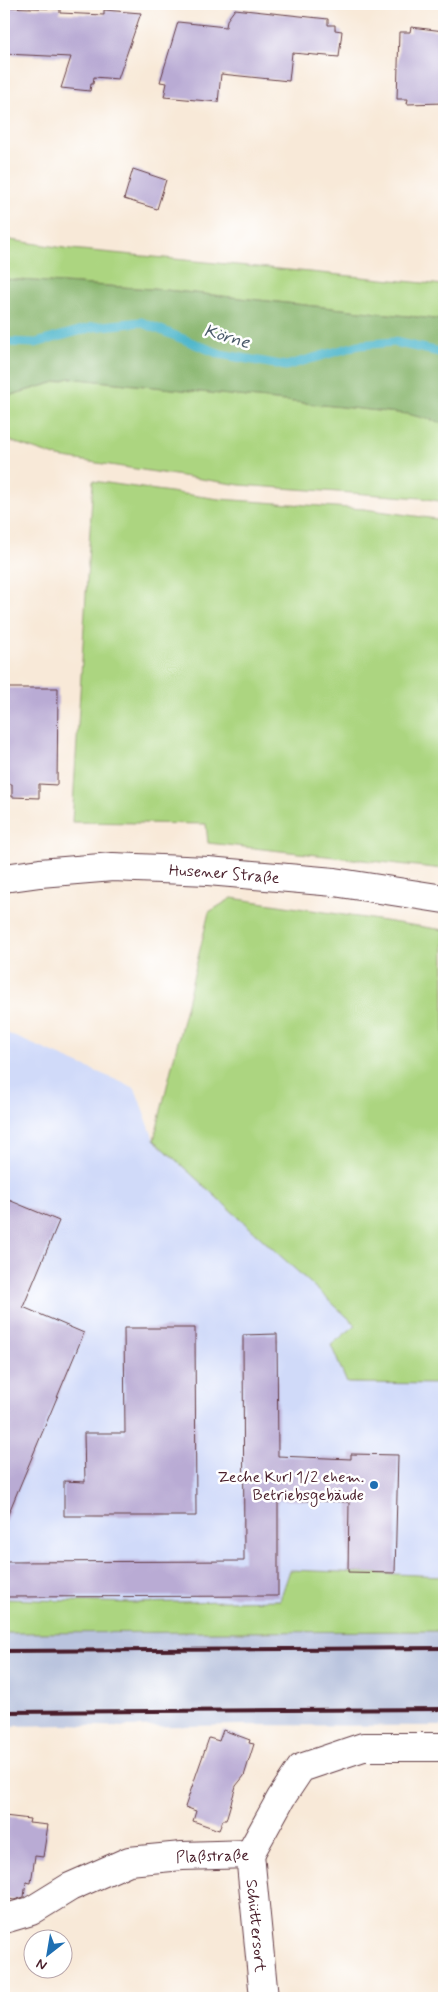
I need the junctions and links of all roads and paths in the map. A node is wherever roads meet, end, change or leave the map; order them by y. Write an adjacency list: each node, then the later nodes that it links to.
1 (4, 878): 2 (street, Husener Straße)
2 (444, 899)
3 (444, 1747): 4 (street, Plaßstraße)
4 (250, 1854): 5 (street, Plaßstraße); 6 (street, Schüttersort)
5 (4, 1919)
6 (264, 1998)

